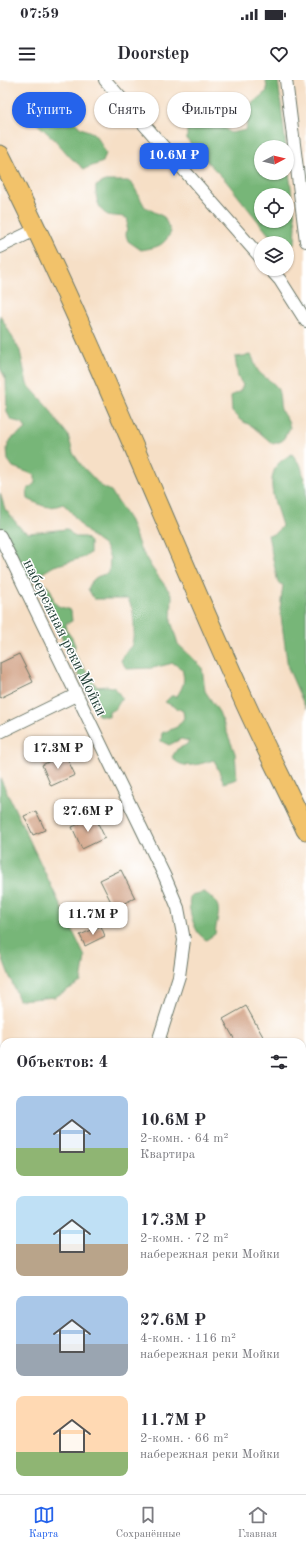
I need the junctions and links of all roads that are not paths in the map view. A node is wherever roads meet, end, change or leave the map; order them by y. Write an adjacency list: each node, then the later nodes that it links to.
1 (104, 80): 7 (street)
2 (286, 80): 5 (street)
3 (0, 155): 4 (main road)
4 (38, 229): 6 (street); 13 (main road)
5 (306, 241)
6 (0, 247)
7 (254, 250)
8 (276, 276): 9 (street)
9 (306, 318)
10 (0, 536): 11 (street, набережная реки Мойки)
11 (76, 696): 12 (street); 14 (street, набережная реки Мойки)
12 (0, 732)
13 (306, 830)
14 (159, 1038)

